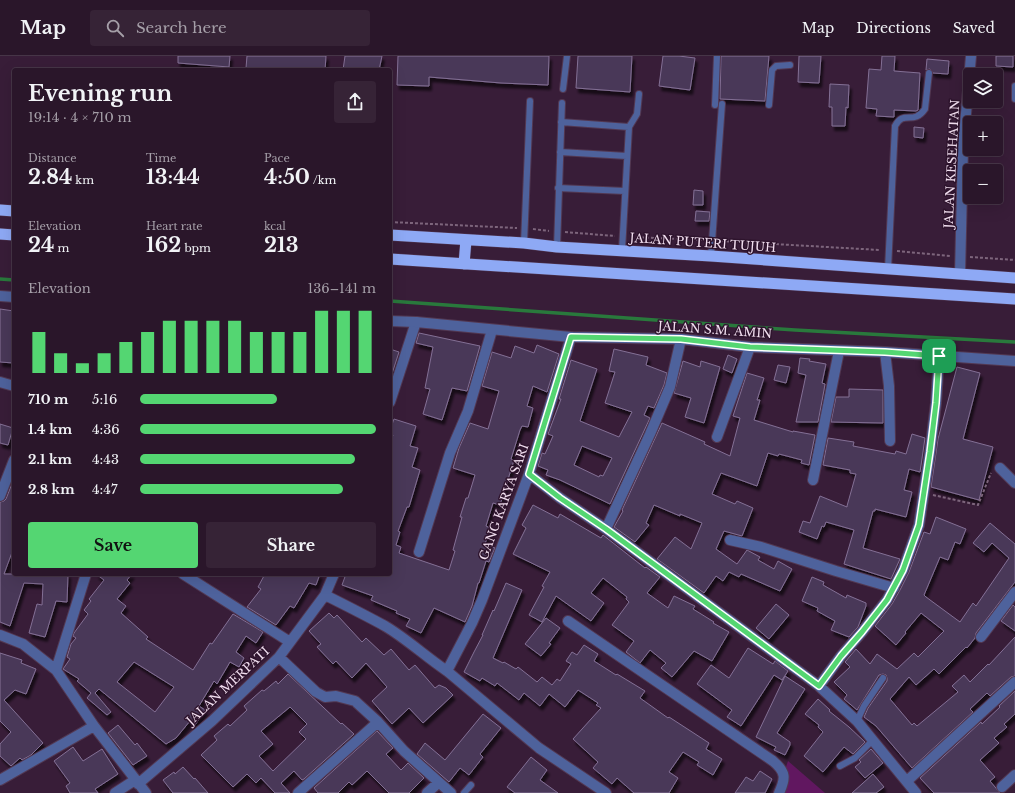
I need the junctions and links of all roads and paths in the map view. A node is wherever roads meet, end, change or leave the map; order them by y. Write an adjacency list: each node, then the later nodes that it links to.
1 (567, 56): 7 (lane)
2 (716, 56): 13 (lane)
3 (971, 56): 34 (street, JALAN KESEHATAN)
4 (790, 65): 14 (lane)
5 (929, 73): 33 (lane)
6 (1015, 86): 9 (lane)
7 (563, 89)
8 (639, 94): 16 (lane)
9 (1015, 99)
10 (530, 101): 27 (lane)
11 (562, 102): 15 (lane)
12 (722, 104): 30 (lane)
13 (714, 105)
14 (769, 105)
15 (561, 122): 16 (lane); 17 (lane)
16 (629, 127): 18 (lane)
17 (560, 152): 18 (lane); 19 (lane)
18 (627, 156): 20 (lane)
19 (558, 188): 20 (lane); 28 (lane)
20 (625, 192): 29 (lane)
21 (0, 210): 22 (highway)
22 (12, 211)
23 (0, 234): 24 (highway)
24 (12, 235)
25 (392, 235): 26 (highway, JALAN PUTERI TUJUH)
26 (466, 240): 27 (highway, JALAN PUTERI TUJUH); 32 (highway)
27 (524, 243): 28 (highway, JALAN PUTERI TUJUH)
28 (557, 246): 29 (highway, JALAN PUTERI TUJUH)
29 (622, 250): 30 (highway, JALAN PUTERI TUJUH)
30 (711, 256): 33 (highway, JALAN PUTERI TUJUH)
31 (392, 259): 32 (highway)
32 (464, 264): 38 (highway)
33 (888, 269): 34 (highway, JALAN PUTERI TUJUH)
34 (960, 274): 35 (highway, JALAN PUTERI TUJUH)
35 (1015, 278)
36 (0, 296): 37 (street)
37 (12, 297)
38 (1015, 299)
39 (392, 321): 40 (street, JALAN S.M. AMIN)
40 (416, 322): 41 (street, JALAN S.M. AMIN); 51 (street)
41 (492, 330): 42 (street, JALAN S.M. AMIN); 63 (street)
42 (571, 337): 43 (street, JALAN S.M. AMIN); 56 (street, GANG KARYA SARI)
43 (681, 339): 44 (street, JALAN S.M. AMIN); 61 (street)
44 (750, 347): 45 (street, JALAN S.M. AMIN); 52 (street)
45 (839, 351): 46 (street, JALAN S.M. AMIN); 57 (street)
46 (885, 352): 47 (street, JALAN S.M. AMIN); 53 (street)
47 (939, 356): 48 (street, JALAN S.M. AMIN); 59 (street)
48 (1015, 362)
49 (0, 382): 50 (street)
50 (12, 385)
51 (392, 396)
52 (717, 437)
53 (890, 442)
54 (12, 465): 60 (street)
55 (1000, 468): 58 (street); 59 (path)
56 (529, 474): 61 (street); 76 (street, GANG KARYA SARI)
57 (813, 480)
58 (1015, 483)
59 (923, 492): 67 (street)
60 (0, 496)
61 (606, 529): 79 (street)
62 (730, 540): 67 (street)
63 (419, 552)
64 (85, 576): 75 (street)
65 (186, 576): 73 (street)
66 (333, 576): 69 (street, JALAN MERPATI)
67 (894, 588): 79 (street)
68 (1015, 592): 72 (street)
69 (325, 595): 73 (street, JALAN MERPATI); 76 (street)
70 (568, 621): 99 (street)
71 (0, 635): 75 (street)
72 (981, 636)
73 (290, 642): 74 (street, JALAN MERPATI)
74 (279, 657): 81 (street); 88 (street, JALAN MERPATI)
75 (56, 670): 82 (street)
76 (447, 671): 98 (street)
77 (882, 678): 80 (lane)
78 (1015, 682): 87 (street)
79 (819, 686): 80 (street)
80 (857, 721): 83 (street)
81 (378, 722): 89 (street); 94 (street)
82 (94, 726): 86 (street); 88 (street)
83 (873, 740): 84 (lane); 87 (street)
84 (840, 766)
85 (1015, 775): 91 (street)
86 (0, 780)
87 (907, 781): 100 (street)
88 (137, 782): 92 (street, JALAN MERPATI); 93 (street)
89 (438, 782): 95 (street); 96 (street)
90 (471, 785): 97 (lane)
91 (1002, 786)
92 (115, 793)
93 (146, 793)
94 (298, 793)
95 (427, 793)
96 (452, 793)
97 (464, 793)
98 (606, 793)
99 (780, 793)
100 (916, 793)

